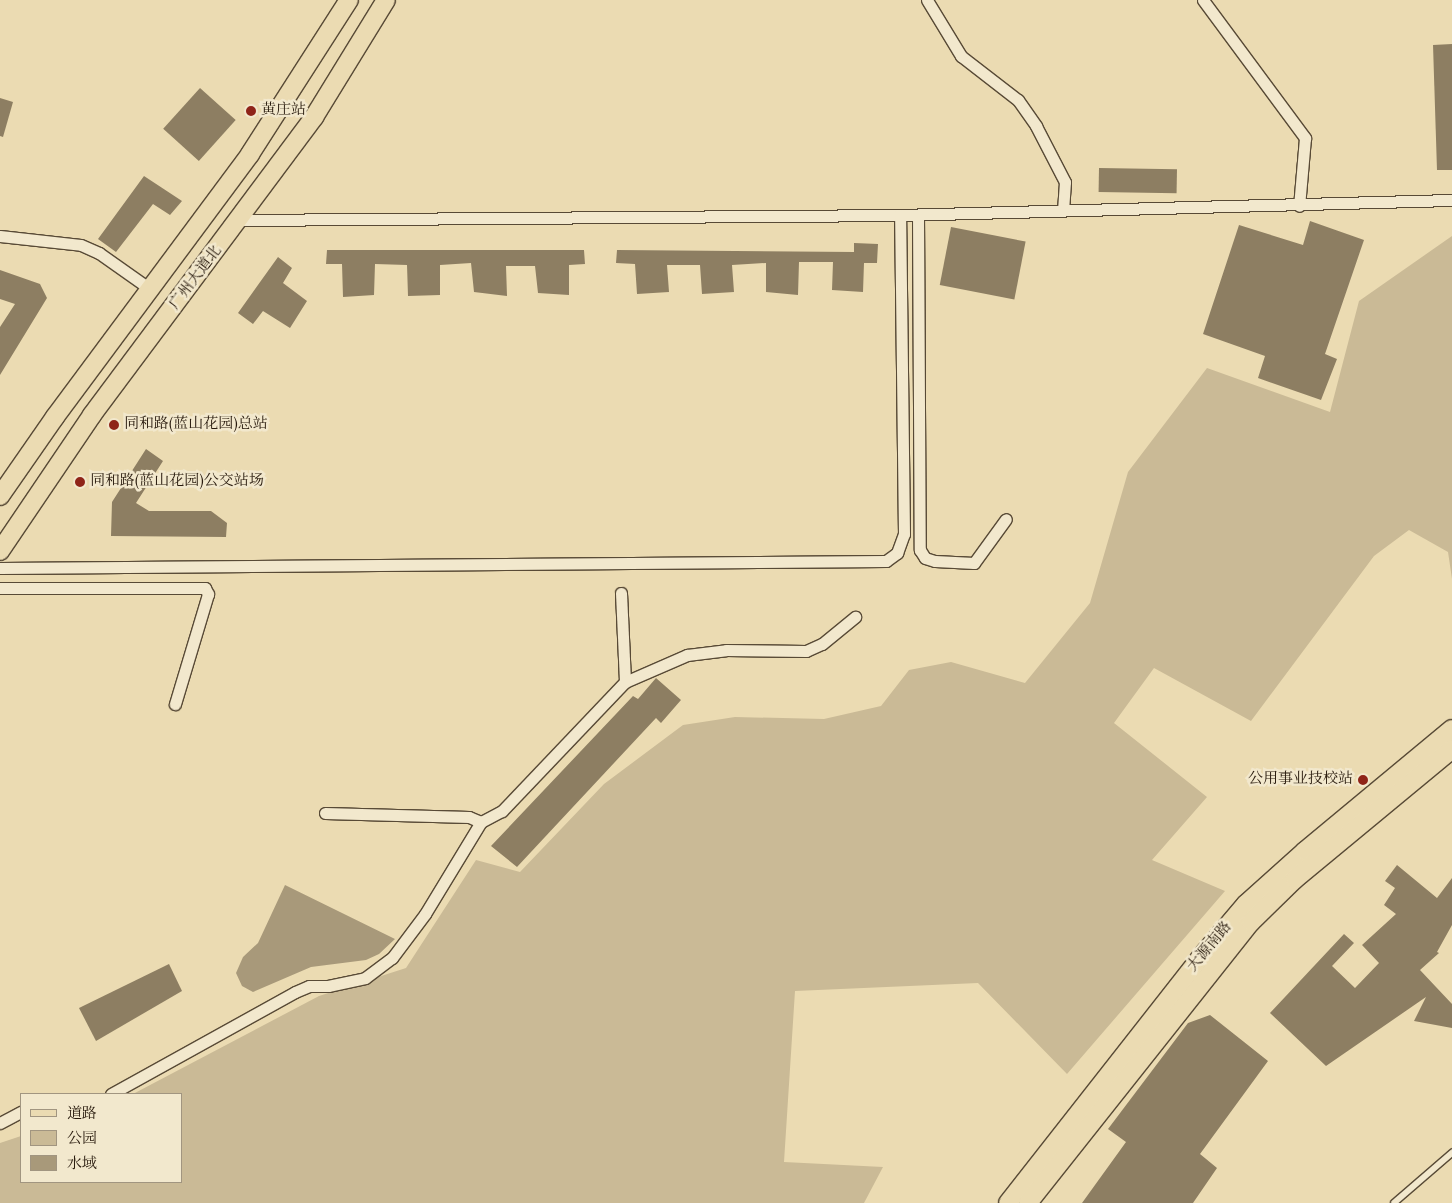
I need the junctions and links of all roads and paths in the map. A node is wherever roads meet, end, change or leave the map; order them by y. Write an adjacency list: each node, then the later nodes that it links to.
1 (349, 0): 12 (main road, 广州大道北)
2 (386, 0): 10 (main road, 广州大道北)
3 (926, 0): 7 (street)
4 (1202, 0): 6 (street)
5 (1452, 200): 6 (street)
6 (1299, 206): 7 (street)
7 (1063, 211): 9 (street)
8 (900, 215): 9 (street); 10 (street); 16 (street)
9 (918, 215): 14 (street)
10 (240, 220): 15 (main road, 广州大道北)
11 (0, 236): 12 (street)
12 (150, 289): 13 (main road, 广州大道北)
13 (0, 496)
14 (1006, 519)
15 (0, 551)
16 (0, 568)
17 (0, 588): 21 (street)
18 (621, 593): 20 (street)
19 (855, 617): 20 (street)
20 (626, 682): 25 (street)
21 (176, 704)
22 (1452, 729): 30 (main road, 大源南路)
23 (1452, 749): 31 (main road, 大源南路)
24 (324, 813): 25 (street)
25 (481, 822): 26 (street)
26 (113, 1093)
27 (20, 1113): 28 (street)
28 (0, 1123)
29 (1452, 1153): 32 (lane)
30 (1008, 1203)
31 (1028, 1203)
32 (1394, 1203)

